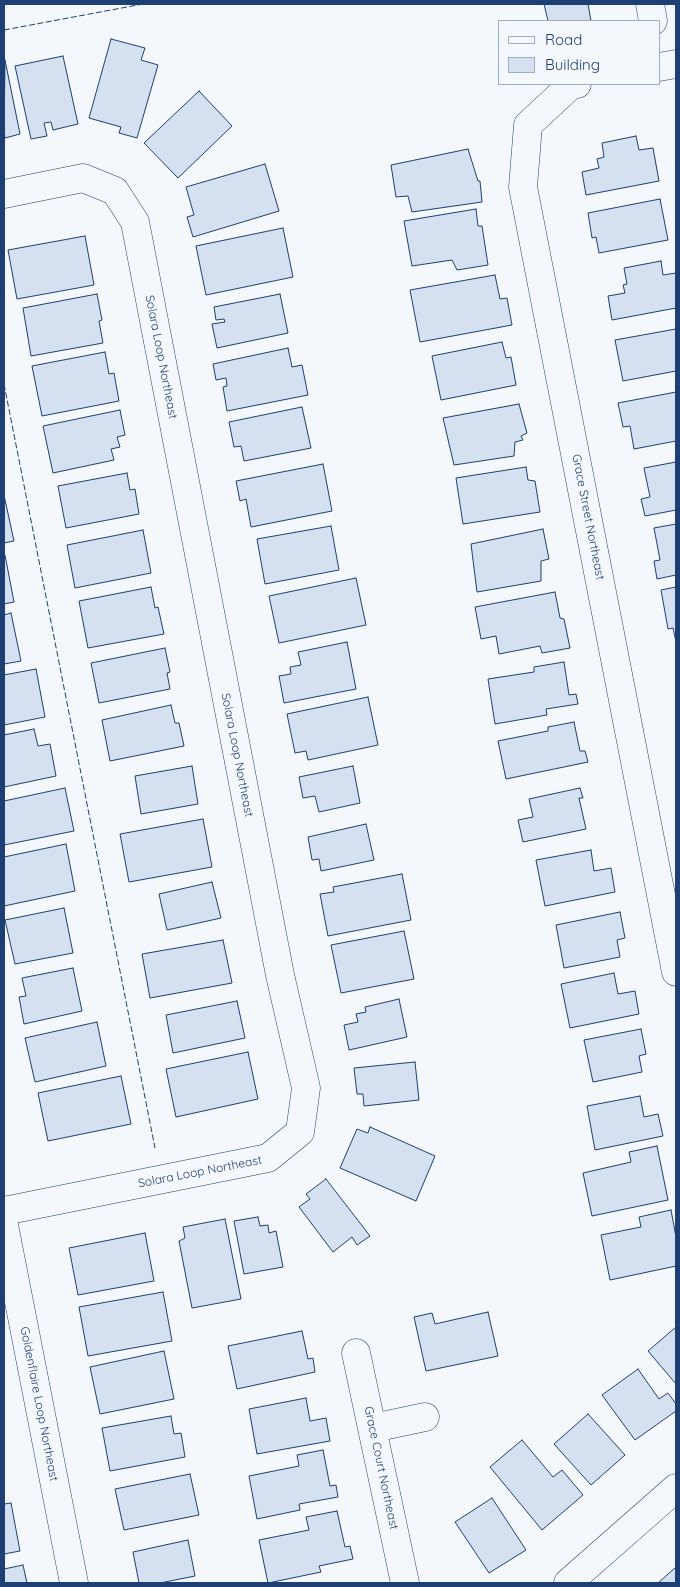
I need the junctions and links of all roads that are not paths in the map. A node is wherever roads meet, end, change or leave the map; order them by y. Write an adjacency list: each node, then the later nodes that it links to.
1 (650, 4): 2 (street)
2 (653, 20)
3 (571, 85): 5 (street, Grace Street Northeast)
4 (4, 194): 6 (street, Solara Loop Northeast)
5 (676, 972)
6 (4, 1211)
7 (4, 1225): 12 (street, Goldenflaire Loop Northeast)
8 (356, 1354): 10 (street, Grace Court Northeast)
9 (425, 1417): 10 (street)
10 (373, 1428): 13 (street, Grace Court Northeast)
11 (676, 1488): 14 (street)
12 (74, 1583)
13 (405, 1583)
14 (568, 1583)

